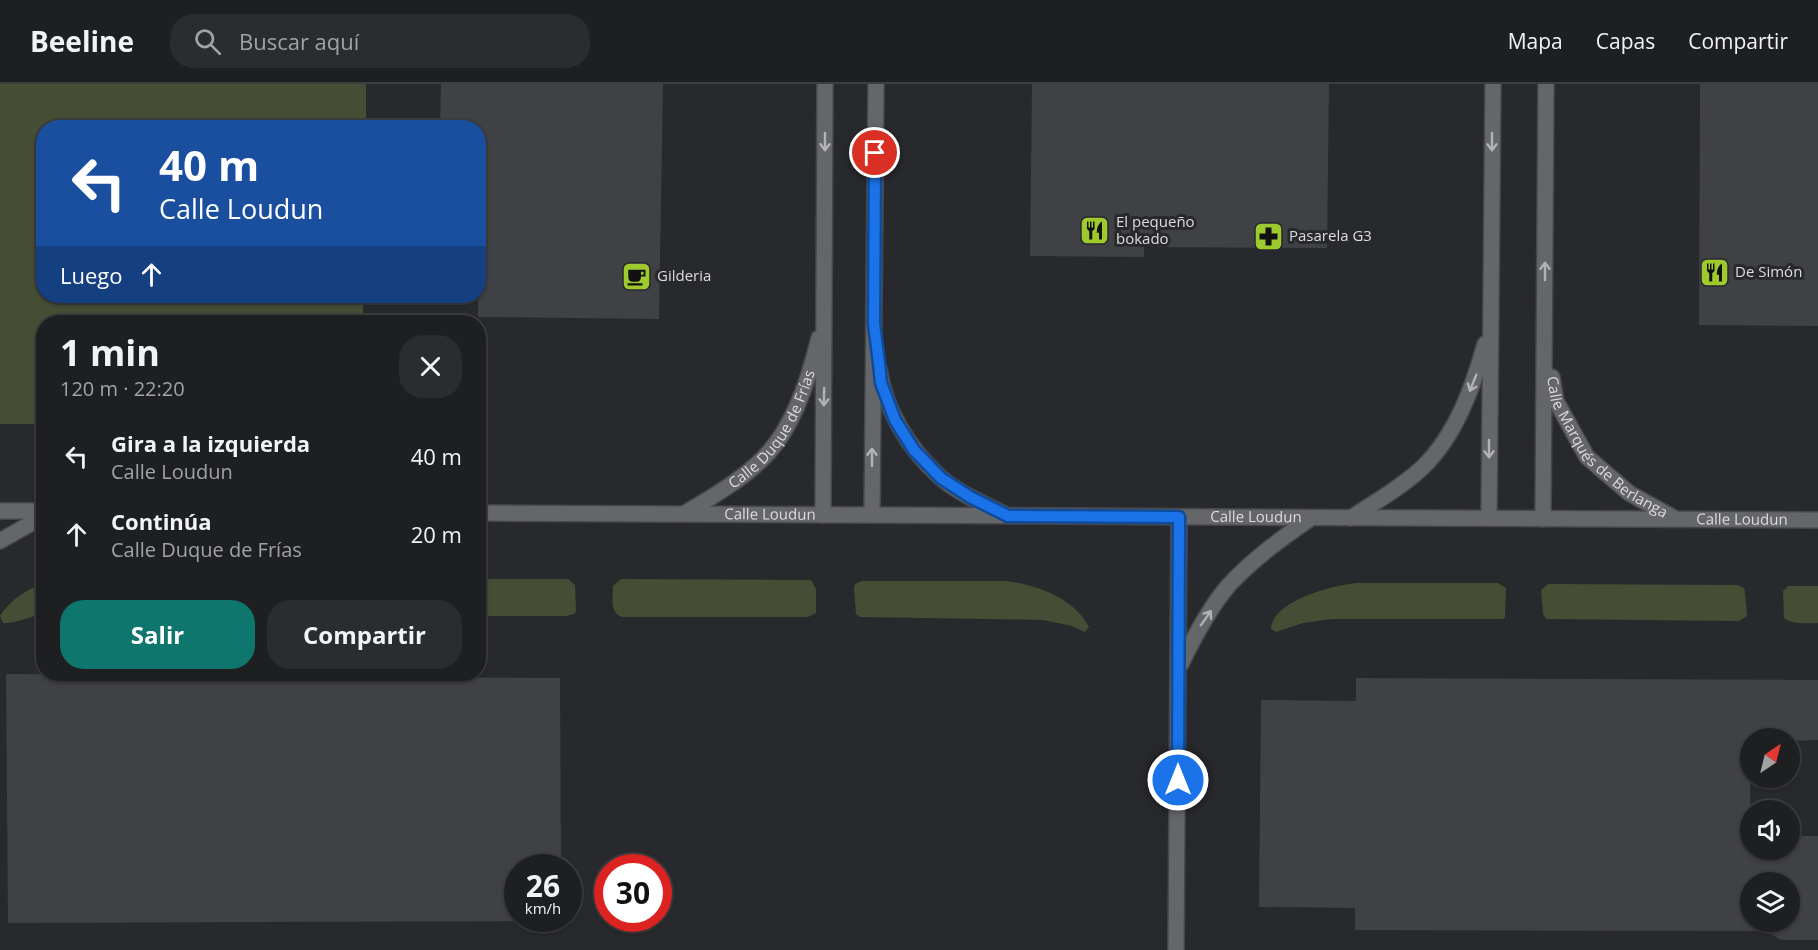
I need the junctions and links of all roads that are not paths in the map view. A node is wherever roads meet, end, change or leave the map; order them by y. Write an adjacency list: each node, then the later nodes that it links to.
1 (825, 84): 5 (street, Calle Duque de Frías, one-way to 5)
2 (876, 84): 6 (street)
3 (1492, 84): 7 (street, one-way to 7)
4 (1546, 84): 8 (street, Calle Marqués de Berlanga, one-way to 4)
5 (824, 318): 12 (street, Calle Duque de Frías); 13 (street, Calle Duque de Frías, one-way to 13)
6 (874, 324): 14 (street, one-way to 6); 15 (street)
7 (1490, 327): 19 (street, one-way to 19); 20 (street, one-way to 20)
8 (1545, 329): 21 (street, Calle Marqués de Berlanga); 22 (street, Calle Marqués de Berlanga)
9 (0, 511): 10 (street)
10 (36, 513)
11 (486, 513): 12 (street, Calle Loudun)
12 (683, 514): 13 (street, Calle Loudun)
13 (823, 515): 14 (street, Calle Loudun)
14 (872, 515): 15 (street, Calle Loudun)
15 (1008, 516): 16 (street, Calle Loudun)
16 (1179, 517): 18 (street, Calle Loudun); 25 (street)
17 (36, 518): 24 (street)
18 (1311, 518): 19 (street, Calle Loudun); 25 (street, one-way to 18)
19 (1351, 518): 20 (street, Calle Loudun)
20 (1489, 518): 21 (street, Calle Loudun)
21 (1543, 519): 22 (street, Calle Loudun)
22 (1676, 519): 23 (street, Calle Loudun)
23 (1818, 520)
24 (0, 541)
25 (1178, 669): 26 (street)
26 (1176, 950)

